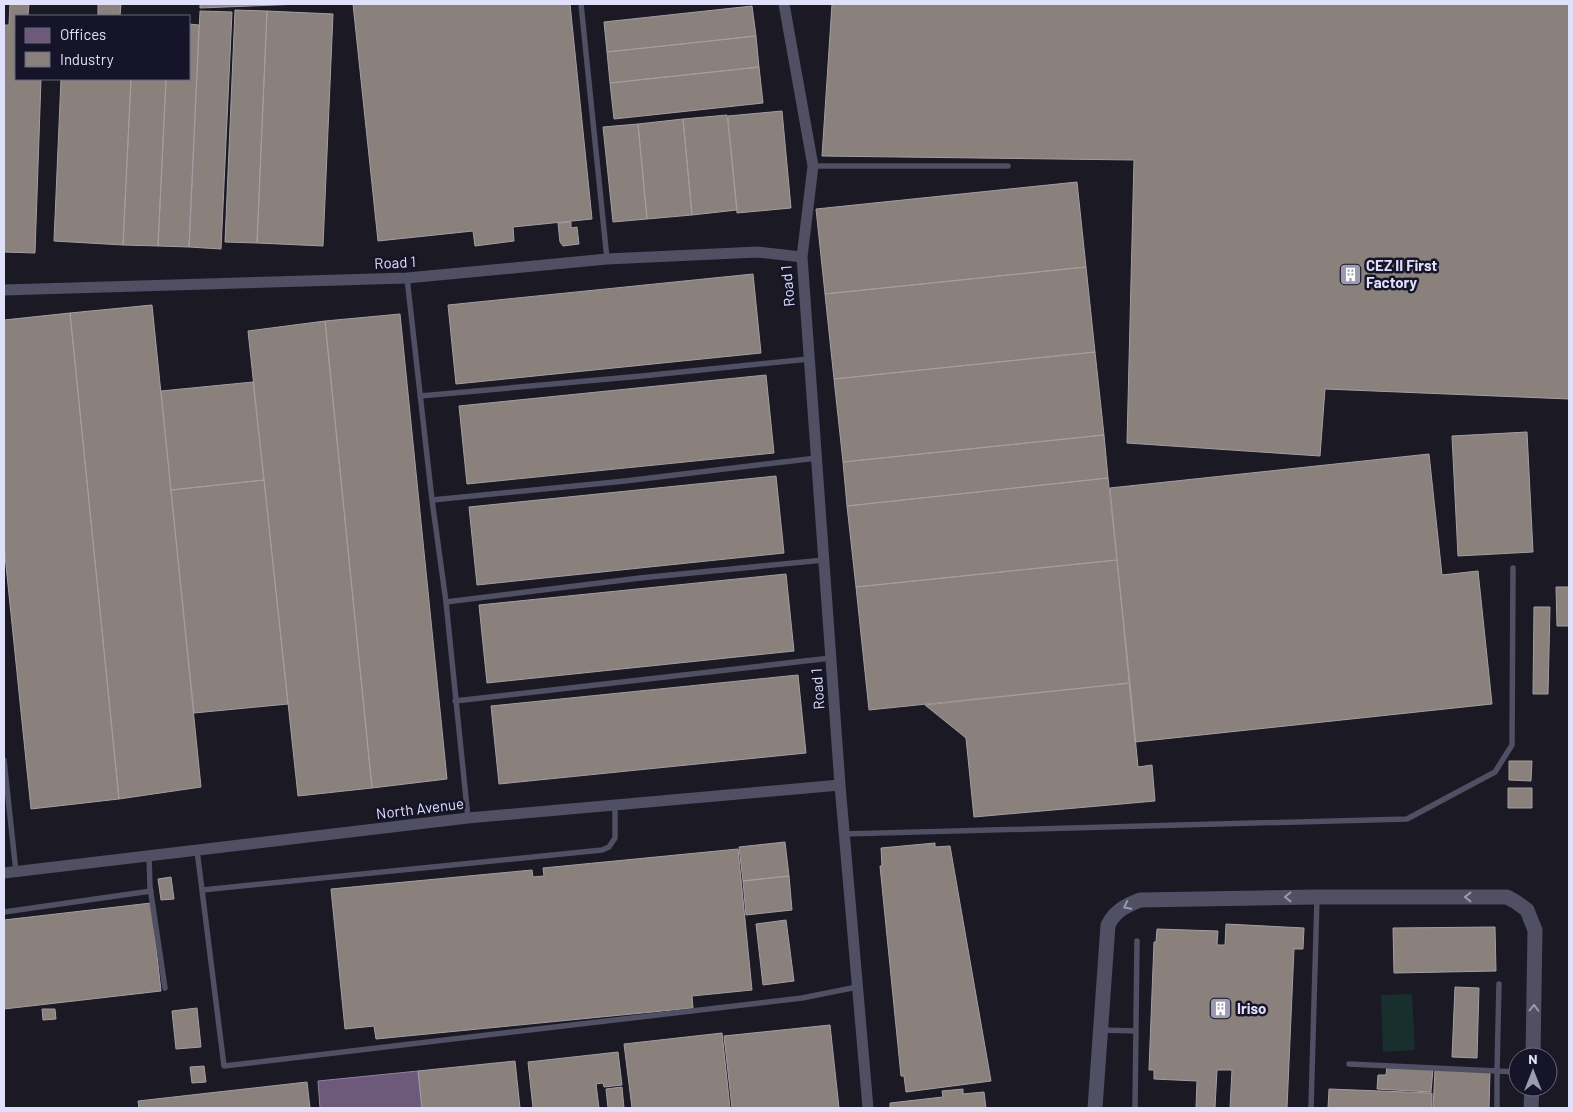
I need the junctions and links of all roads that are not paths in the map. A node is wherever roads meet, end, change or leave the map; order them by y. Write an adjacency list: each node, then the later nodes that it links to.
1 (581, 4): 6 (lane)
2 (784, 4): 3 (street)
3 (813, 166): 4 (lane); 5 (street)
4 (1008, 166)
5 (802, 257): 6 (street, Road 1); 9 (street, Road 1)
6 (607, 259): 7 (street, Road 1)
7 (407, 278): 8 (street, Road 1); 10 (lane)
8 (4, 290)
9 (809, 359): 10 (lane); 11 (street, Road 1)
10 (420, 396): 12 (lane)
11 (816, 458): 12 (lane); 13 (street, Road 1)
12 (432, 500): 15 (lane)
13 (824, 560): 15 (lane); 16 (street, Road 1)
14 (1513, 568): 22 (lane)
15 (446, 602): 17 (lane)
16 (831, 658): 17 (lane); 19 (street, Road 1)
17 (455, 702): 21 (lane)
18 (4, 760): 25 (lane)
19 (840, 784): 20 (street, North Avenue); 22 (street, Road 1)
20 (615, 805): 21 (street, North Avenue); 27 (lane)
21 (468, 818): 23 (street, North Avenue)
22 (844, 834): 33 (street, Road 1)
23 (196, 850): 24 (street, North Avenue); 27 (lane)
24 (148, 856): 25 (street, North Avenue); 28 (lane)
25 (16, 872): 26 (street, North Avenue)
26 (4, 873)
27 (202, 890): 33 (lane)
28 (151, 891): 30 (lane); 34 (lane)
29 (1317, 896): 35 (street, one-way to 35); 37 (street, one-way to 29); 44 (lane)
30 (4, 912)
31 (1137, 941): 36 (lane)
32 (1500, 984): 39 (lane)
33 (857, 987): 41 (street, Road 1)
34 (165, 988)
35 (1100, 1030): 36 (lane); 42 (street)
36 (1136, 1031): 43 (lane)
37 (1533, 1047)
38 (1349, 1064): 39 (lane)
39 (1497, 1071): 40 (lane); 45 (lane)
40 (1508, 1072)
41 (868, 1108)
42 (1096, 1108)
43 (1136, 1108)
44 (1311, 1108)
45 (1497, 1108)

